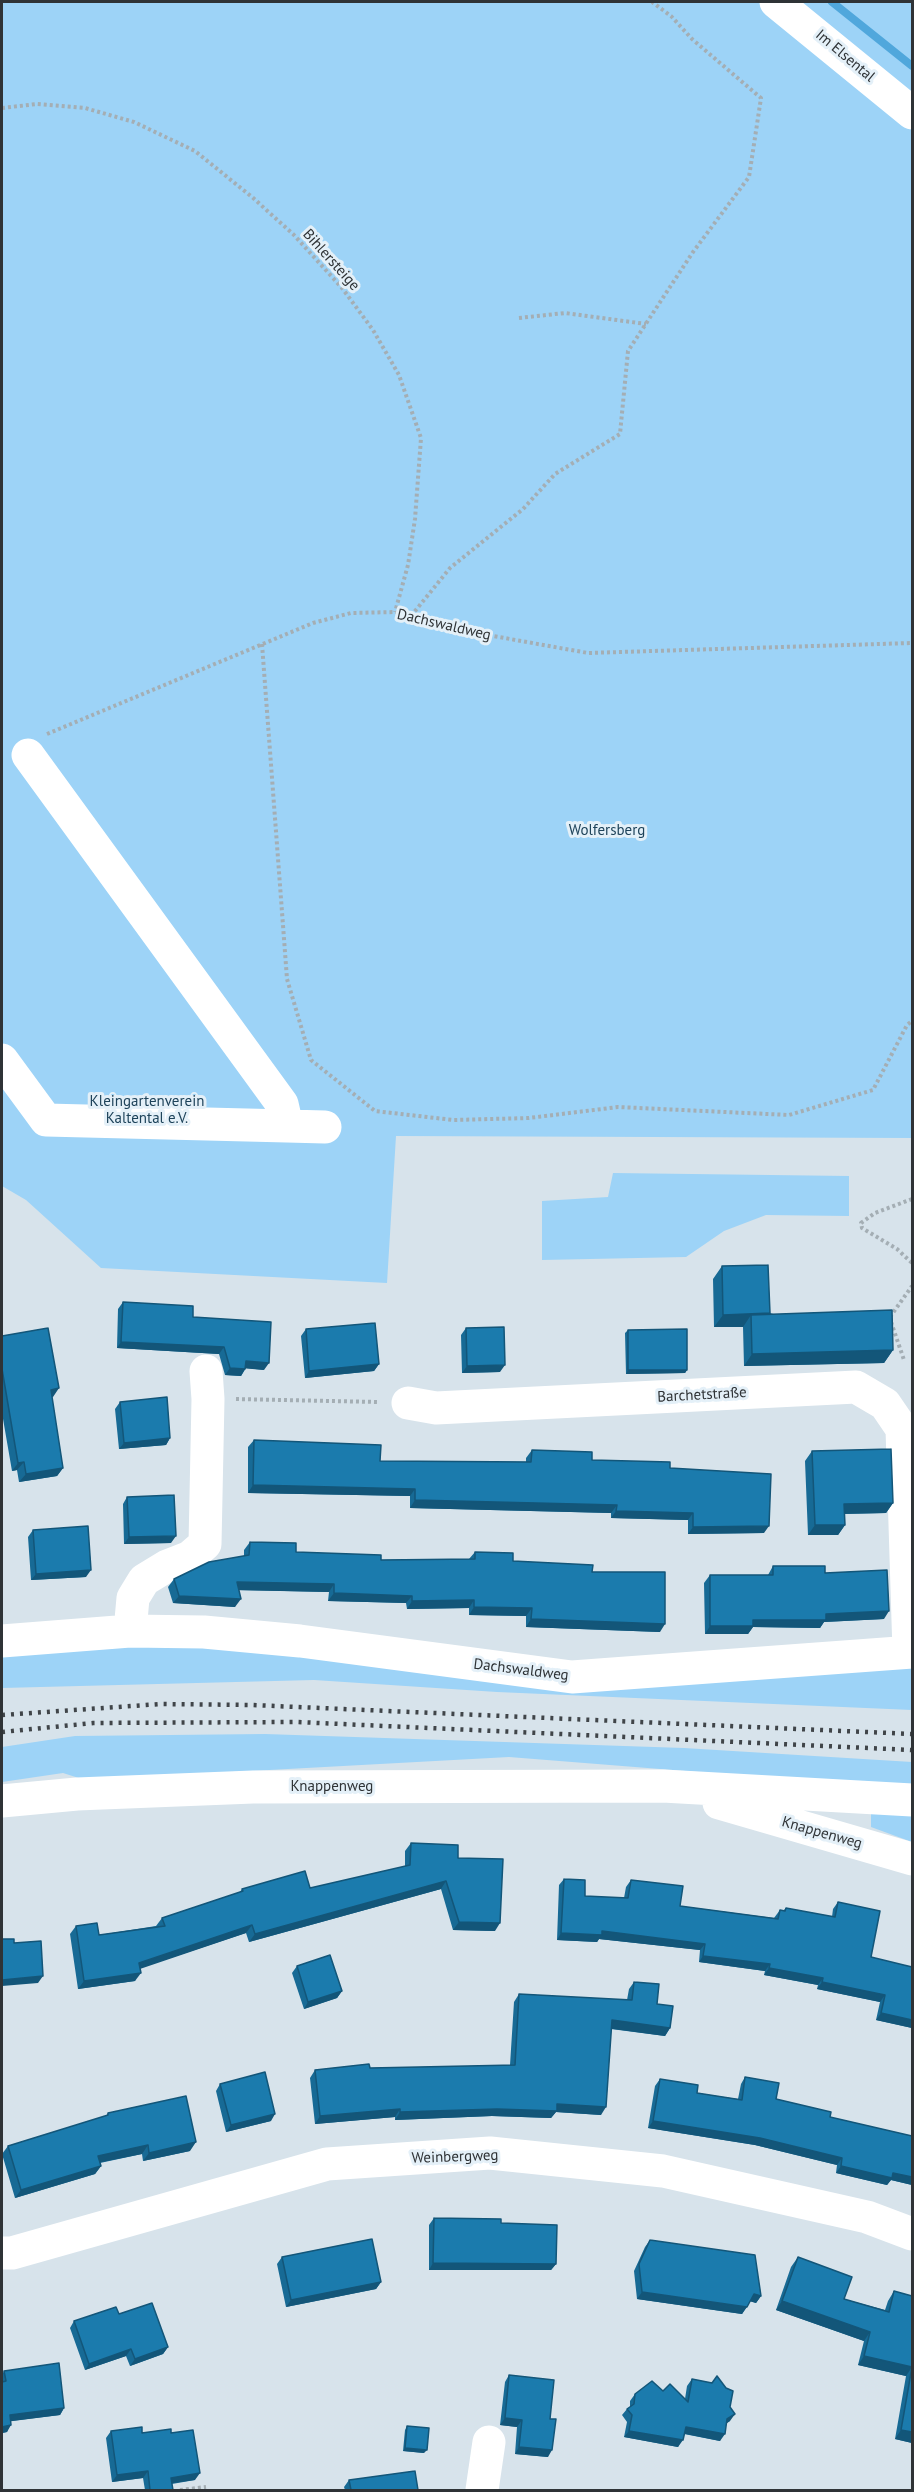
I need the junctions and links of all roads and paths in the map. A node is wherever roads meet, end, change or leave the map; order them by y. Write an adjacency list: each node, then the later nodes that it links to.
1 (652, 2): 6 (path)
2 (776, 2): 4 (street, Im Elsental)
3 (2, 108): 7 (path, Bihlersteige)
4 (912, 113)
5 (519, 318): 6 (path)
6 (646, 324): 8 (path)
7 (395, 612): 8 (path, Dachswaldweg); 10 (path, Dachswaldweg)
8 (411, 616): 9 (path, Dachswaldweg)
9 (912, 643)
10 (262, 644): 11 (path, Dachswaldweg); 12 (path)
11 (35, 745): 14 (street)
12 (912, 1021)
13 (2, 1060): 14 (street)
14 (287, 1126): 15 (street)
15 (325, 1127)
16 (912, 1199): 17 (path)
17 (912, 1263)
18 (912, 1286): 19 (path)
19 (904, 1360)
20 (206, 1371): 23 (street)
21 (263, 1399): 22 (path)
22 (408, 1403): 25 (street, Barchetstraße)
23 (130, 1631): 24 (street, Dachswaldweg); 25 (street, Dachswaldweg)
24 (2, 1641)
25 (910, 1652)
26 (663, 1786): 27 (street, Knappenweg); 28 (street, Knappenweg); 29 (street, Knappenweg)
27 (912, 1800)
28 (2, 1801)
29 (912, 1859)
30 (912, 2234): 31 (street, Weinbergweg)
31 (2, 2253)
32 (489, 2442): 35 (street)
33 (206, 2487): 34 (path)
34 (180, 2490)
35 (482, 2490)

